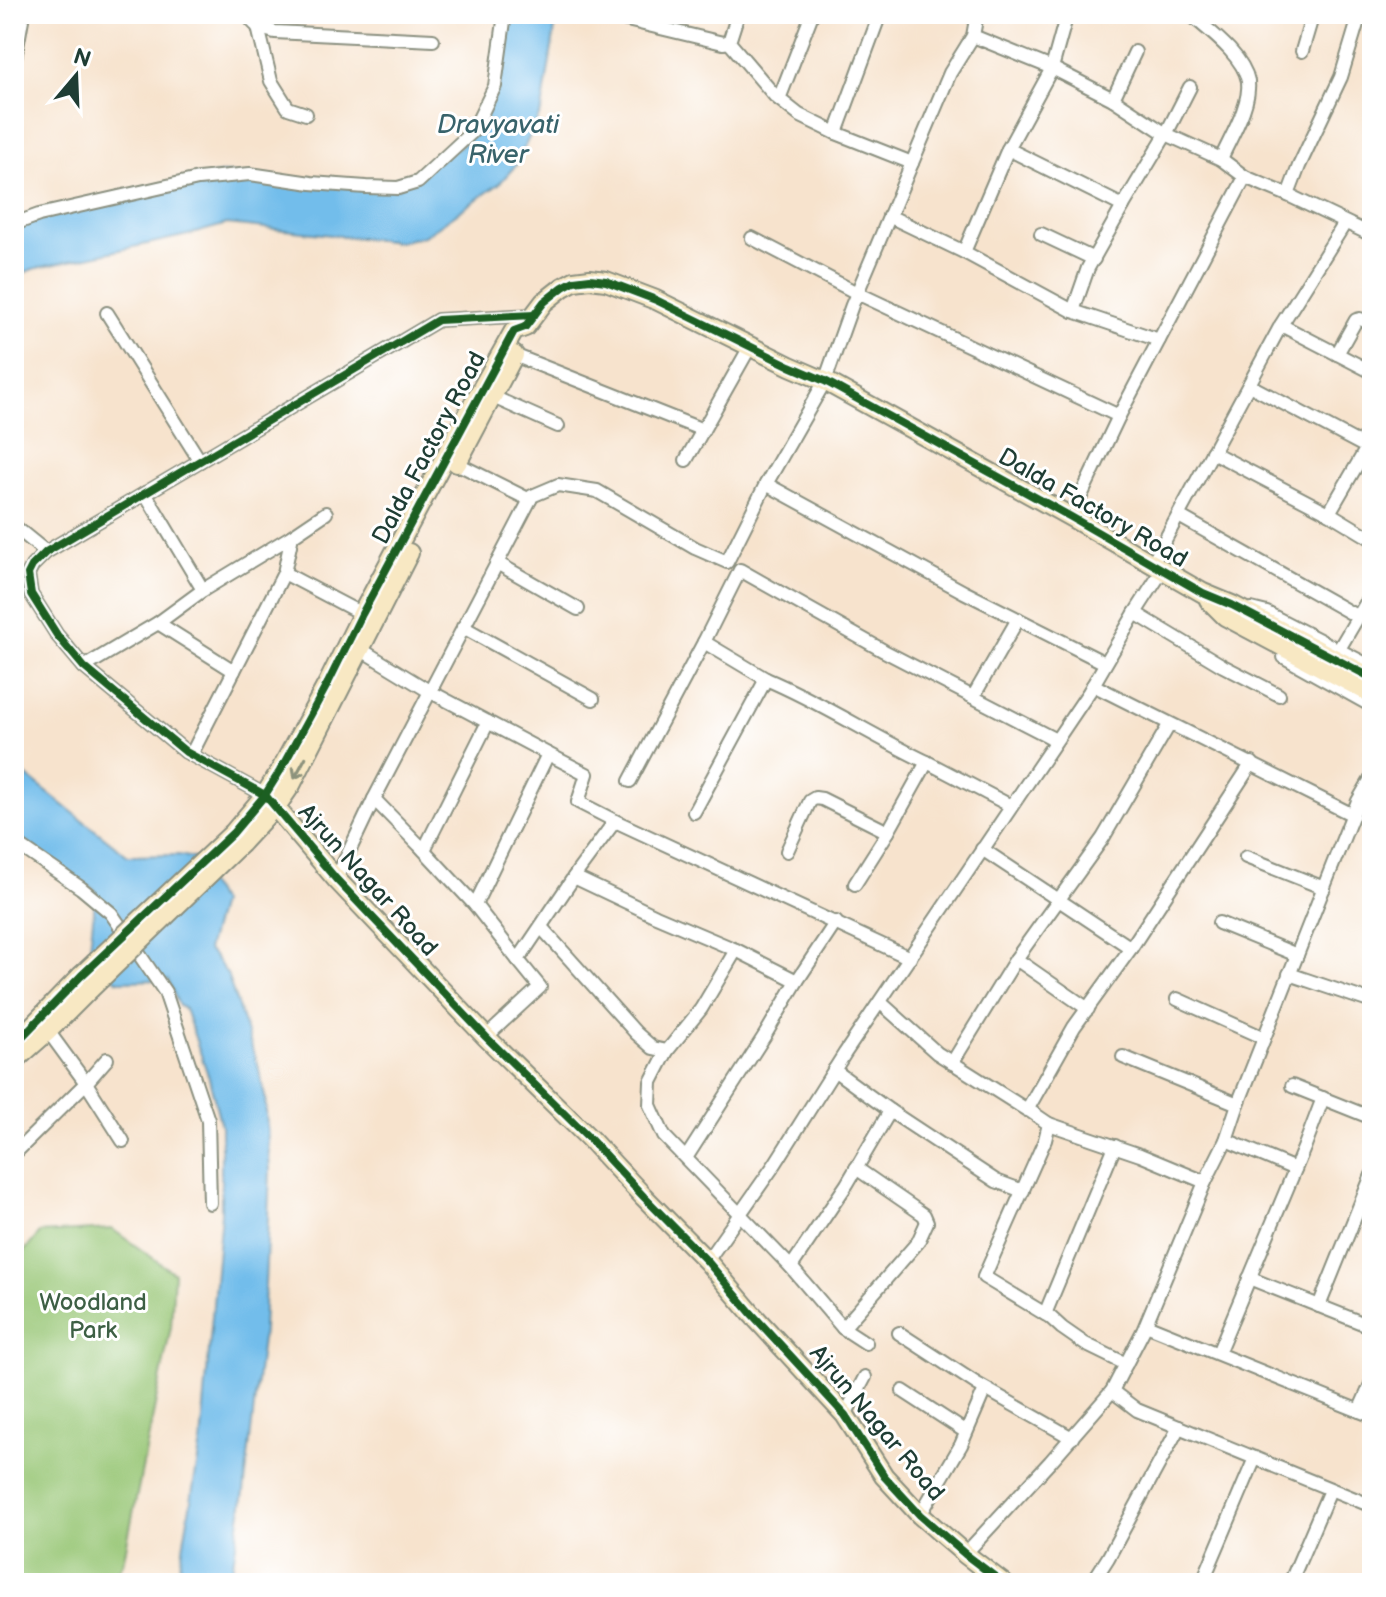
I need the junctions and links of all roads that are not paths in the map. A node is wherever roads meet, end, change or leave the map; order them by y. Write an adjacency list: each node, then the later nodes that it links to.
1 (23, 14): 20 (street)
2 (248, 14): 14 (street)
3 (505, 14): 37 (street)
4 (602, 14): 17 (street)
5 (738, 14): 17 (street)
6 (812, 14): 23 (street)
7 (880, 14): 26 (street)
8 (977, 14): 15 (street)
9 (1067, 14): 21 (street)
10 (1190, 14): 13 (street)
11 (1313, 14): 18 (street)
12 (1360, 14): 32 (street)
13 (1202, 19): 29 (street)
14 (258, 27): 16 (street); 25 (street)
15 (973, 36): 21 (street); 30 (street)
16 (433, 40)
17 (729, 42): 23 (street)
18 (1302, 51)
19 (1135, 52): 24 (street)
20 (14, 64)
21 (1052, 68): 24 (street); 28 (street)
22 (1190, 87): 27 (street)
23 (779, 99): 26 (street)
24 (1113, 99): 27 (street)
25 (306, 114)
26 (836, 133): 30 (street)
27 (1166, 134): 29 (street); 33 (street)
28 (1008, 149): 33 (street); 41 (street)
29 (1221, 159): 31 (street)
30 (912, 163): 35 (street)
31 (1245, 177): 32 (street); 49 (street)
32 (1288, 195): 36 (street)
33 (1123, 206): 42 (street)
34 (1372, 214): 38 (street)
35 (889, 216): 41 (street); 43 (street)
36 (1345, 223): 38 (street); 48 (street)
37 (14, 224)
38 (1368, 233)
39 (1041, 234): 42 (street)
40 (752, 238): 43 (street)
41 (964, 252): 44 (street)
42 (1094, 259): 44 (street)
43 (857, 293): 54 (street); 57 (street)
44 (1073, 311): 49 (street)
45 (107, 313): 63 (street)
46 (530, 321): 50 (street, Dalda Factory Road); 52 (street, Dalda Factory Road); 63 (street); 86 (street, Dalda Factory Road)
47 (1372, 323): 51 (street)
48 (1281, 325): 51 (street); 55 (street)
49 (1159, 340): 57 (street)
50 (751, 345): 54 (street, Dalda Factory Road); 59 (street)
51 (1337, 354): 53 (street)
52 (514, 355): 56 (street, Dalda Factory Road); 59 (street)
53 (1372, 372)
54 (825, 381): 65 (street); 71 (street, Dalda Factory Road)
55 (1249, 385): 60 (street); 61 (street)
56 (493, 397): 58 (street); 64 (street, Dalda Factory Road)
57 (1119, 416): 71 (street)
58 (558, 426)
59 (703, 430): 62 (street)
60 (1369, 443): 69 (street)
61 (1212, 452): 69 (street); 70 (street)
62 (686, 460)
63 (200, 461): 66 (street)
64 (456, 463): 67 (street); 92 (street, Dalda Factory Road)
65 (766, 484): 76 (street); 88 (street)
66 (145, 493): 75 (street); 81 (street)
67 (530, 500): 76 (street); 77 (street)
68 (326, 513): 73 (street)
69 (1329, 513): 74 (street)
70 (1179, 516): 78 (street); 87 (street)
71 (1071, 517): 78 (street, Dalda Factory Road)
72 (14, 526): 75 (street)
73 (292, 536): 80 (street); 81 (street)
74 (1372, 539)
75 (46, 552): 95 (street, Ajrun Nagar Road)
76 (727, 562): 79 (street)
77 (497, 563): 83 (street); 90 (street)
78 (1157, 568): 84 (street, Dalda Factory Road); 85 (street)
79 (740, 570): 91 (street); 104 (street)
80 (284, 573): 86 (street); 97 (street)
81 (203, 590): 89 (street)
82 (1372, 593): 87 (street)
83 (578, 609)
84 (1229, 610): 93 (street, Dalda Factory Road); 93 (street); 106 (street)
85 (1135, 613): 94 (street); 103 (street)
86 (362, 614): 117 (street, Dalda Factory Road)
87 (1358, 617): 93 (street)
88 (1018, 619): 94 (street); 104 (street)
89 (158, 623): 95 (street); 97 (street)
90 (463, 627): 101 (street); 105 (street)
91 (704, 642): 99 (street); 115 (street)
92 (360, 649): 101 (street); 117 (street, Dalda Factory Road, one-way to 117)
93 (1327, 655): 96 (street); 98 (street, Dalda Factory Road); 102 (street, Dalda Factory Road)
94 (1105, 663): 100 (street)
95 (84, 667): 111 (street, Ajrun Nagar Road)
96 (1372, 667)
97 (234, 671): 111 (street)
98 (1372, 678)
99 (766, 679): 112 (street); 119 (street)
100 (1093, 685): 108 (street); 109 (street)
101 (429, 691): 107 (street); 116 (street)
102 (1372, 694)
103 (1279, 695)
104 (973, 697): 109 (street)
105 (593, 699)
106 (1372, 706)
107 (488, 722): 110 (street); 125 (street)
108 (1169, 725): 113 (street); 132 (street)
109 (1056, 740): 118 (street)
110 (548, 754): 121 (street); 133 (street)
111 (191, 755): 117 (street, Ajrun Nagar Road)
112 (927, 762): 118 (street); 122 (street)
113 (1252, 763): 120 (street); 137 (street)
114 (1372, 777): 120 (street)
115 (630, 781)
116 (374, 799): 125 (street); 129 (street)
117 (270, 801): 129 (street, Ajrun Nagar Road); 145 (street, Dalda Factory Road, bridge)
118 (1011, 806): 124 (street)
119 (694, 812)
120 (1353, 815): 131 (street)
121 (615, 821): 128 (street); 134 (street)
122 (888, 832): 126 (street); 130 (street)
123 (14, 842): 178 (street)
124 (982, 849): 132 (street); 140 (street)
125 (424, 850): 133 (street)
126 (787, 851)
127 (1246, 857): 131 (street)
128 (574, 877): 136 (street); 138 (street)
129 (336, 879): 151 (street, Ajrun Nagar Road)
130 (855, 884)
131 (1324, 888): 139 (street)
132 (1058, 899): 137 (street); 141 (street)
133 (475, 905): 142 (street)
134 (836, 922): 140 (street); 144 (street)
135 (1219, 923): 139 (street)
136 (541, 927): 142 (street); 154 (street)
137 (1131, 948): 149 (street)
138 (736, 950): 144 (street); 154 (street)
139 (1297, 955): 143 (street)
140 (910, 958): 147 (street)
141 (1016, 959): 149 (street); 158 (street)
142 (518, 960): 151 (street)
143 (1289, 974): 148 (street); 152 (street)
144 (797, 981): 172 (street)
145 (86, 982): 150 (street, Dalda Factory Road); 153 (street, Dalda Factory Road)
146 (1177, 999): 152 (street)
147 (880, 1002): 158 (street); 159 (street)
148 (1372, 1002)
149 (1088, 1009): 164 (street)
150 (48, 1031): 157 (street, Dalda Factory Road); 160 (street)
151 (486, 1037): 180 (street, Ajrun Nagar Road)
152 (1264, 1038): 163 (street)
153 (14, 1045)
154 (667, 1051): 172 (street)
155 (1123, 1057): 163 (street)
156 (107, 1059): 160 (street)
157 (14, 1061)
158 (952, 1063): 164 (street)
159 (834, 1070): 165 (street); 179 (street)
160 (86, 1083): 169 (street); 171 (street)
161 (1292, 1086): 162 (street)
162 (1323, 1098): 166 (street); 174 (street)
163 (1238, 1104): 168 (street)
164 (1027, 1109): 167 (street)
165 (890, 1111): 173 (street); 177 (street)
166 (1371, 1114)
167 (1049, 1124): 170 (street); 177 (street)
168 (1226, 1140): 174 (street); 176 (street)
169 (123, 1141)
170 (1115, 1146): 176 (street); 184 (street)
171 (14, 1154)
172 (686, 1158): 179 (street)
173 (856, 1168): 181 (street); 187 (street)
174 (1295, 1169): 182 (street)
175 (1372, 1175): 183 (street)
176 (1205, 1182): 185 (street)
177 (1023, 1191): 184 (street)
178 (210, 1203)
179 (739, 1213): 180 (street); 181 (street)
180 (707, 1261): 198 (street, Ajrun Nagar Road)
181 (791, 1267): 187 (street)
182 (1249, 1278): 183 (street); 190 (street)
183 (1319, 1306): 186 (street)
184 (1045, 1314): 191 (street)
185 (1146, 1325): 190 (street); 191 (street)
186 (1372, 1327)
187 (843, 1328): 189 (street)
188 (899, 1333): 194 (street)
189 (866, 1343)
190 (1218, 1353): 197 (street)
191 (1126, 1364): 196 (street)
192 (865, 1377): 198 (street)
193 (1372, 1382): 197 (street)
194 (985, 1389): 201 (street); 202 (street)
195 (903, 1391): 201 (street)
196 (1112, 1391): 200 (street); 202 (street)
197 (1359, 1411): 199 (street)
198 (845, 1415): 206 (street, Ajrun Nagar Road)
199 (1372, 1416)
200 (1179, 1427): 203 (street); 209 (street)
201 (966, 1432): 206 (street)
202 (1072, 1438): 207 (street)
203 (1255, 1458): 204 (street); 210 (street)
204 (1330, 1490): 205 (street); 211 (street)
205 (1372, 1506)
206 (920, 1515): 207 (street, Ajrun Nagar Road)
207 (965, 1554): 208 (street, Ajrun Nagar Road)
208 (1003, 1583)
209 (1092, 1583)
210 (1202, 1583)
211 (1290, 1583)

